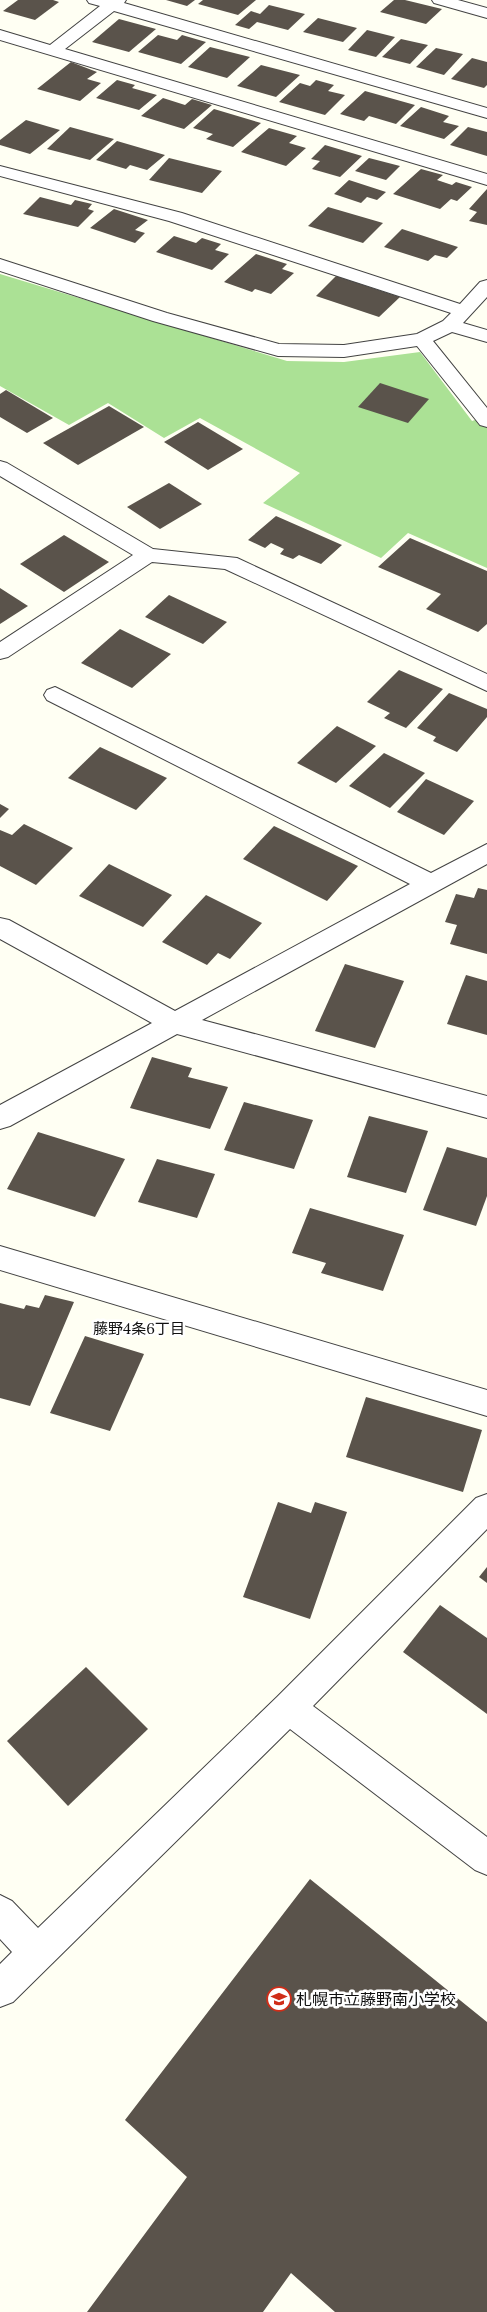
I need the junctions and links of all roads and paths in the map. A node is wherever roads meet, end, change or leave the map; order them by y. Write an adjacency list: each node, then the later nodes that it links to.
1 (95, 0): 3 (street)
2 (440, 0): 4 (street)
3 (115, 2): 6 (street); 7 (street)
4 (487, 13)
5 (0, 35): 6 (street)
6 (52, 51): 9 (street)
7 (487, 113)
8 (0, 170): 12 (street)
9 (487, 180)
10 (0, 265): 14 (street)
11 (487, 286): 12 (street)
12 (456, 318): 13 (street); 14 (street)
13 (487, 336)
14 (422, 339): 15 (street)
15 (487, 421)
16 (0, 467): 17 (street)
17 (148, 555): 18 (street); 19 (street)
18 (0, 652)
19 (487, 683)
20 (56, 695): 22 (street)
21 (487, 853): 22 (street)
22 (430, 883): 24 (street)
23 (0, 927): 24 (street)
24 (175, 1023): 25 (street); 26 (street)
25 (487, 1107)
26 (0, 1118)
27 (0, 1258): 28 (street)
28 (487, 1403)
29 (487, 1508): 30 (street)
30 (289, 1708): 31 (street); 33 (street)
31 (487, 1858)
32 (0, 1913): 33 (street)
33 (37, 1953): 34 (street)
34 (0, 1990)

